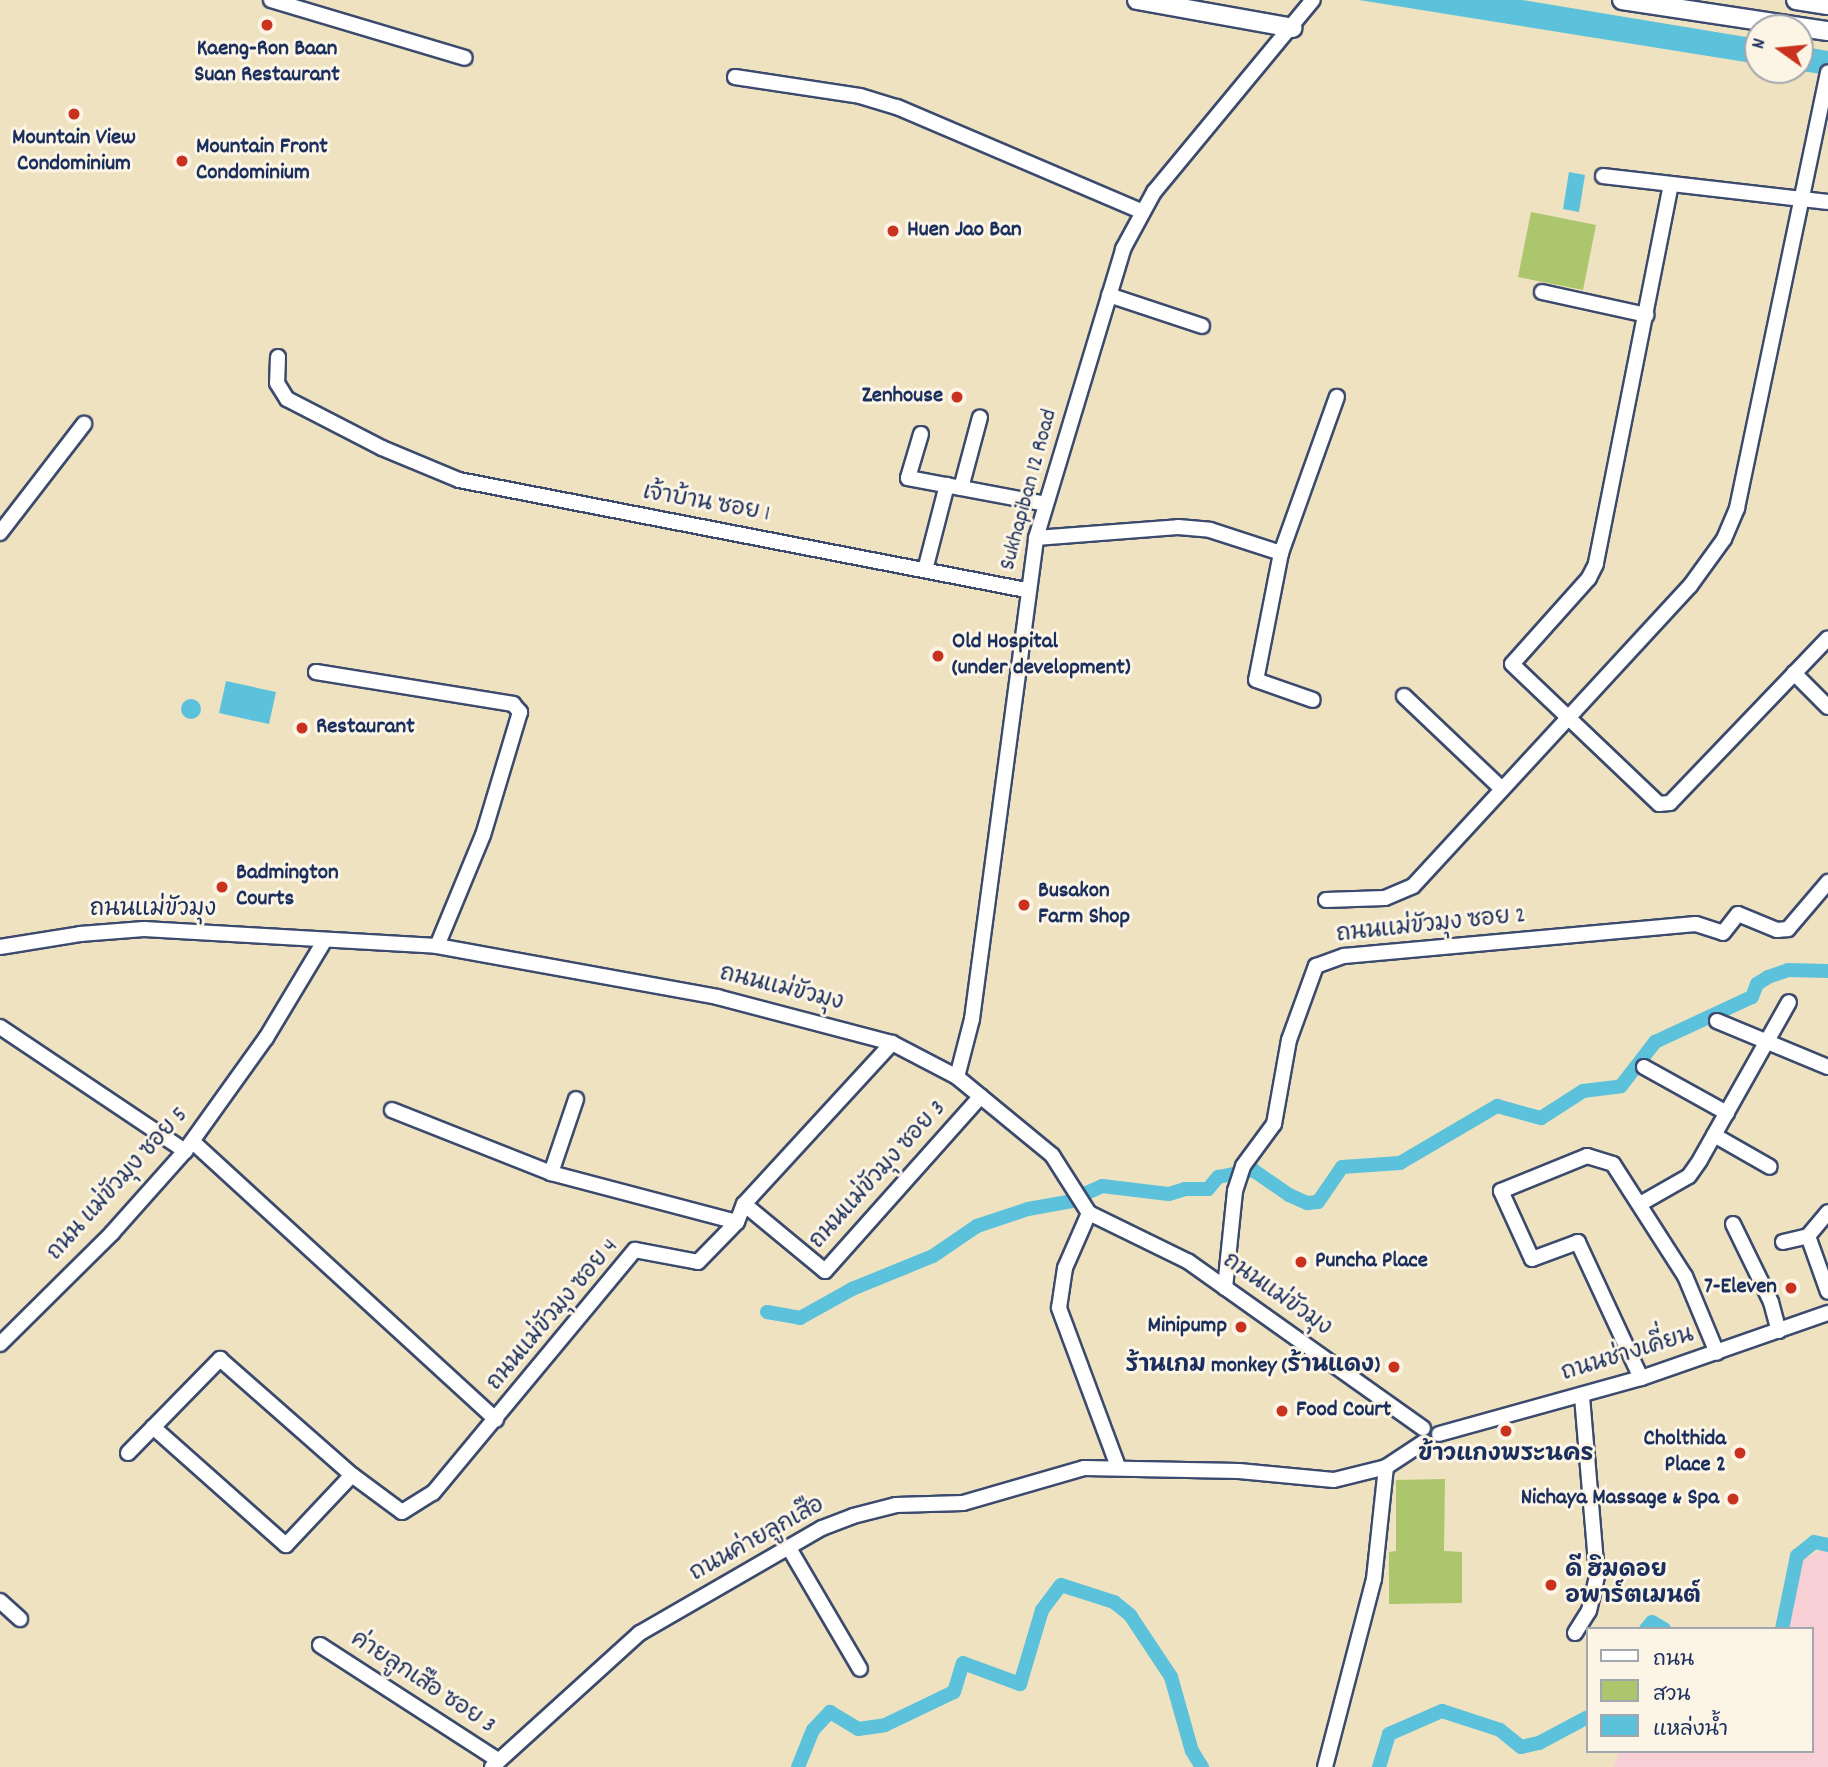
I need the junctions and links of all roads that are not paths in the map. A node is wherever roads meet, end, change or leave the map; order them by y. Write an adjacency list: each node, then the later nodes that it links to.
1 (271, 0): 9 (street)
2 (1138, 0): 7 (main road)
3 (1313, 0): 7 (street, Sukhapiban 12 Road)
4 (1622, 0): 8 (main road)
5 (1796, 0): 6 (main road)
6 (1828, 5)
7 (1295, 23): 16 (street, Sukhapiban 12 Road)
8 (1828, 31)
9 (465, 58)
10 (1828, 72): 14 (street)
11 (735, 77): 16 (street)
12 (1603, 176): 13 (street)
13 (1671, 184): 14 (street); 19 (street)
14 (1803, 199): 15 (street); 39 (street)
15 (1828, 202)
16 (1141, 211): 18 (street, Sukhapiban 12 Road)
17 (1542, 292): 19 (street)
18 (1109, 295): 20 (street); 27 (street, Sukhapiban 12 Road)
19 (1647, 314): 39 (street)
20 (1202, 326)
21 (278, 357): 31 (street, เจ้าบ้าน ซอย 1)
22 (1337, 397): 30 (street)
23 (980, 417): 26 (street)
24 (84, 424): 28 (street)
25 (921, 434): 26 (street)
26 (954, 487): 27 (street); 31 (street)
27 (1046, 504): 29 (street, Sukhapiban 12 Road)
28 (0, 533)
29 (1036, 538): 30 (street); 32 (street, Sukhapiban 12 Road)
30 (1281, 553): 37 (street)
31 (925, 570): 32 (street, เจ้าบ้าน ซอย 1)
32 (1026, 590): 53 (street, Sukhapiban 12 Road)
33 (1828, 638): 35 (street)
34 (316, 672): 44 (street)
35 (1794, 674): 38 (street); 39 (street)
36 (1404, 696): 40 (street)
37 (1313, 700)
38 (1828, 707)
39 (1566, 715): 40 (street)
40 (1501, 788): 42 (street)
41 (1828, 882): 70 (street, ถนนแม่ขัวมุง ซอย 2)
42 (1326, 900)
43 (325, 940): 44 (street, ถนนแม่ขัวมุง); 45 (street, ถนนแม่ขัวมุง); 59 (street, ถนน แม่ขัวมุง ซอย 5)
44 (437, 946): 50 (street, ถนนแม่ขัวมุง)
45 (0, 947)
46 (1789, 1002): 49 (street)
47 (1717, 1021): 49 (street)
48 (0, 1027): 59 (street)
49 (1767, 1042): 52 (street); 57 (street)
50 (892, 1043): 53 (street, ถนนแม่ขัวมุง); 62 (street, ถนนแม่ขัวมุง ซอย 4)
51 (1644, 1067): 57 (street)
52 (1828, 1067)
53 (957, 1077): 54 (street, ถนนแม่ขัวมุง)
54 (981, 1096): 62 (street, ถนนแม่ขัวมุง ซอย 3); 65 (street, ถนนแม่ขัวมุง)
55 (576, 1099): 61 (street)
56 (393, 1110): 61 (street)
57 (1727, 1113): 58 (street)
58 (1714, 1135): 60 (street); 63 (street)
59 (189, 1147): 74 (street, ถนน แม่ขัวมุง ซอย 5); 78 (street)
60 (1770, 1167)
61 (551, 1173): 66 (street)
62 (744, 1204): 66 (street, ถนนแม่ขัวมุง ซอย 4)
63 (1640, 1204): 75 (street); 76 (street)
64 (1828, 1212): 68 (street)
65 (1089, 1213): 70 (street, ถนนแม่ขัวมุง); 84 (street)
66 (737, 1222): 78 (street, ถนนแม่ขัวมุง ซอย 4)
67 (1733, 1224): 73 (street)
68 (1808, 1236): 69 (street); 71 (street)
69 (1783, 1242)
70 (1225, 1288): 81 (street, ถนนแม่ขัวมุง)
71 (1828, 1292)
72 (1828, 1313): 73 (street, ถนนช่างเคี่ยน)
73 (1779, 1331): 75 (street, ถนนช่างเคี่ยน)
74 (0, 1344)
75 (1717, 1353): 76 (street, ถนนช่างเคี่ยน)
76 (1641, 1378): 77 (street, ถนนช่างเคี่ยน)
77 (1582, 1395): 80 (street, ถนนช่างเคี่ยน); 89 (street)
78 (496, 1420): 85 (street, ถนนแม่ขัวมุง ซอย 4)
79 (153, 1427): 82 (street); 85 (street); 85 (street)
80 (1439, 1434): 81 (street, ถนนแม่ขัวมุง)
81 (1423, 1435): 83 (street, ถนนค่ายลูกเสือ)
82 (128, 1453)
83 (1385, 1466): 84 (street, ถนนค่ายลูกเสือ); 93 (street)
84 (1118, 1467): 86 (street, ถนนค่ายลูกเสือ)
85 (352, 1475)
86 (789, 1548): 91 (street); 92 (street, ถนนค่ายลูกเสือ)
87 (0, 1601): 88 (street)
88 (20, 1619)
89 (1575, 1633)
90 (320, 1645): 92 (street, ค่ายลูกเสือ ซอย 3)
91 (860, 1669)
92 (495, 1764)
93 (1325, 1767)

